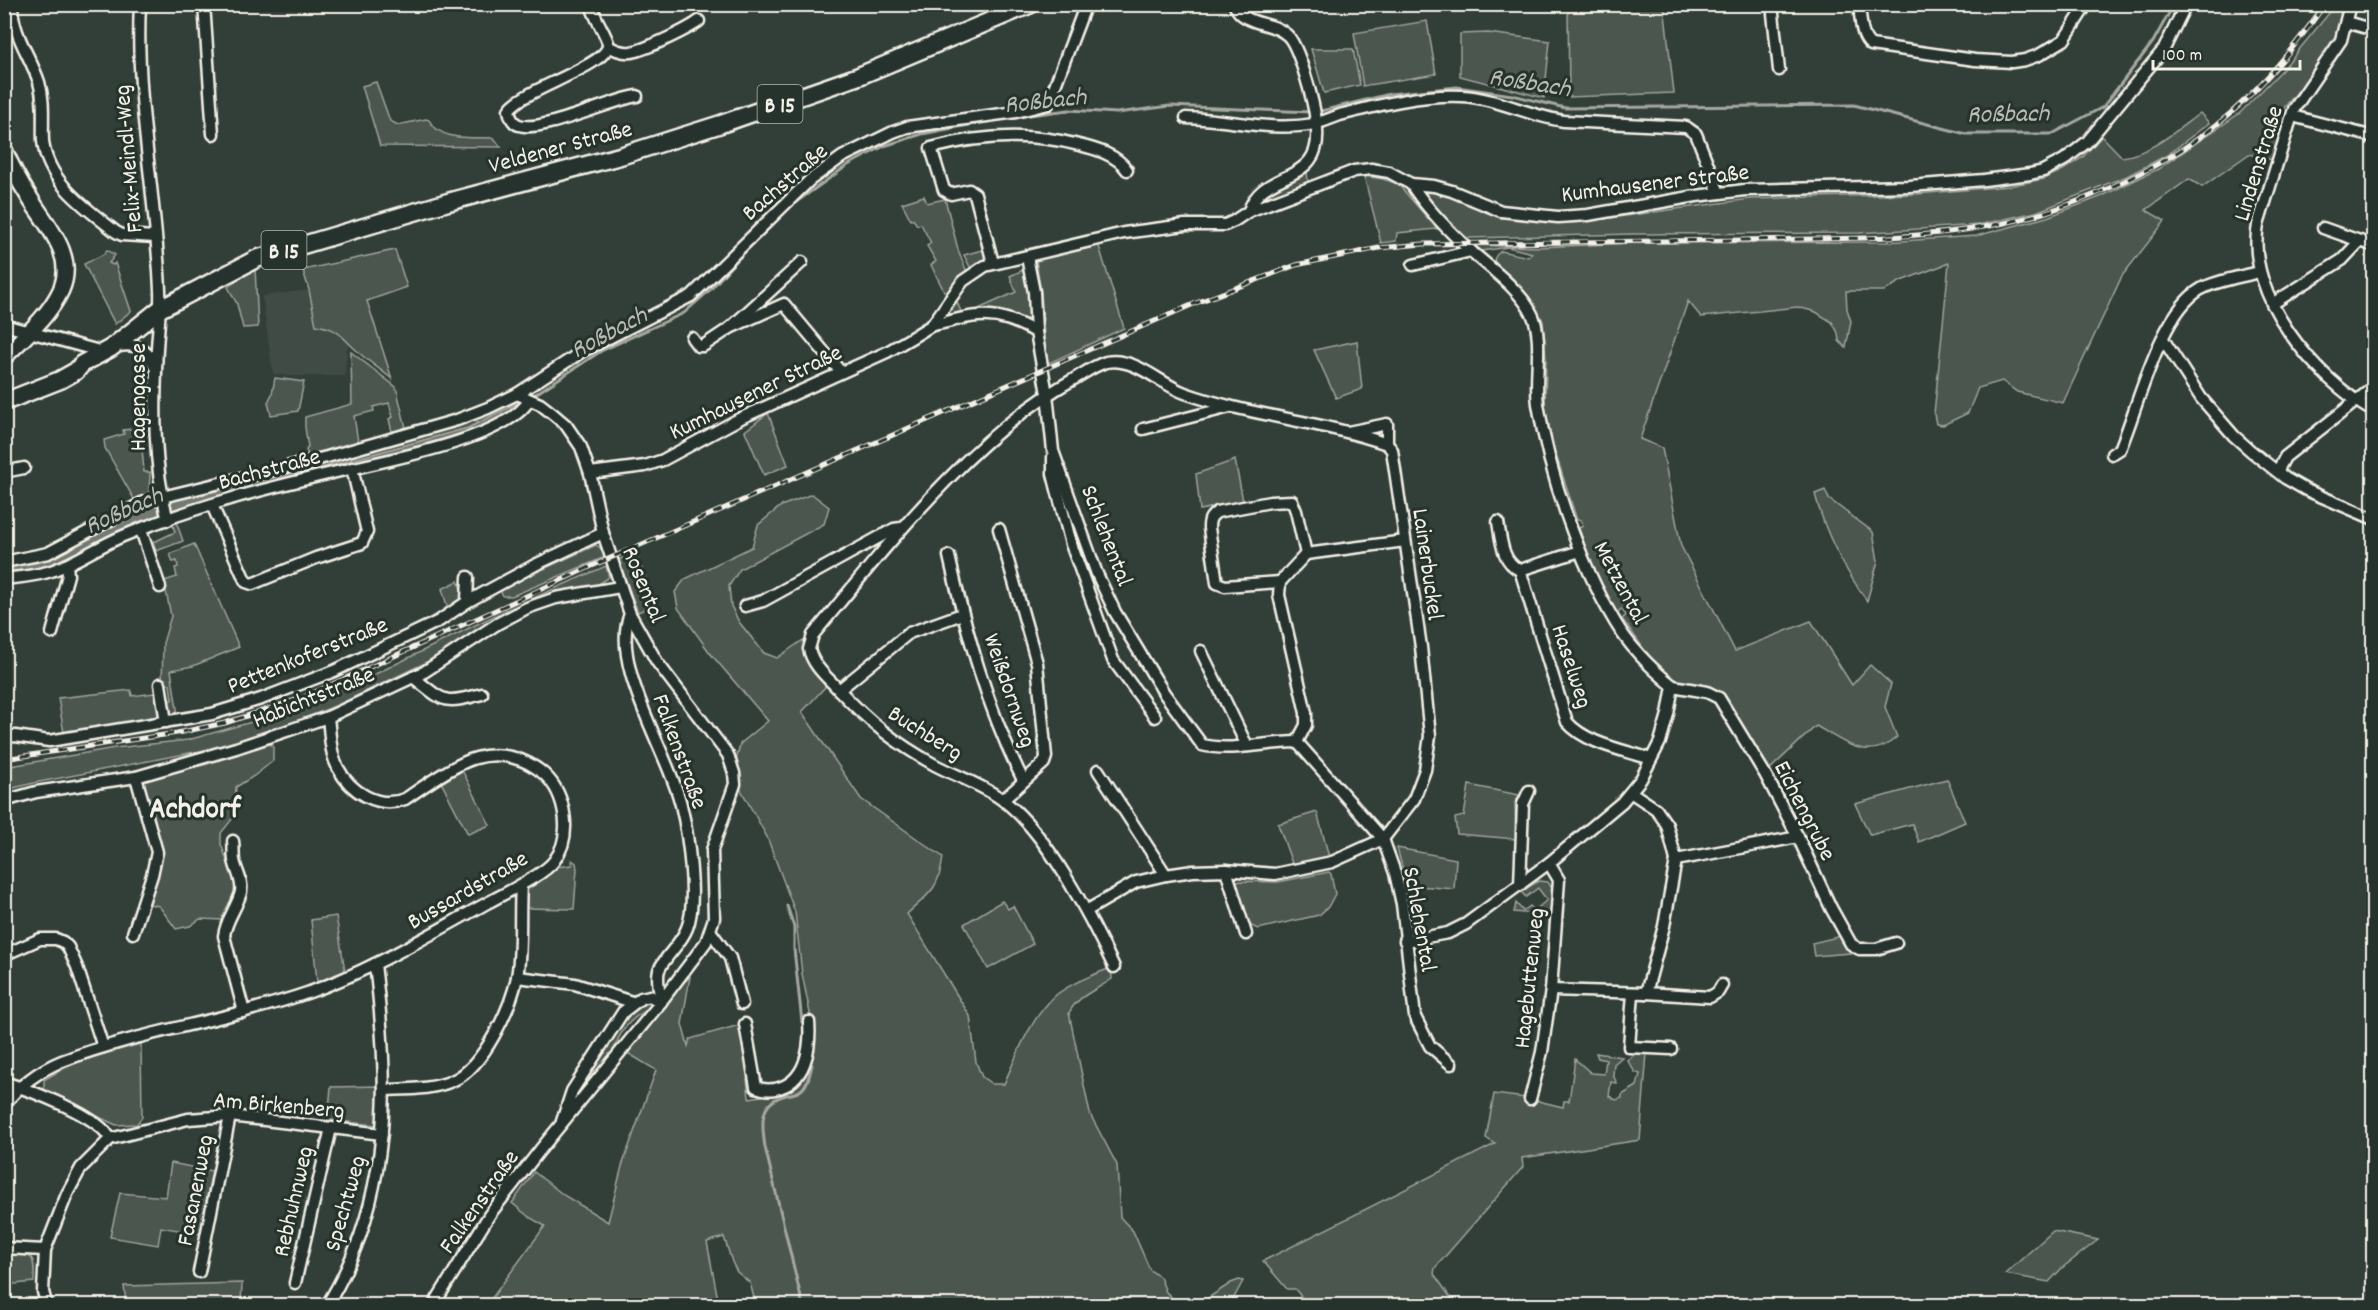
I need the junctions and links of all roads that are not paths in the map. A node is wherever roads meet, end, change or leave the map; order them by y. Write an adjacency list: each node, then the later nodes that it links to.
1 (12, 4): 30 (street)
2 (140, 4): 30 (street, Felix-Meindl-Weg)
3 (204, 4): 22 (street)
4 (591, 4): 16 (street)
5 (1031, 4): 42 (main road, Veldener Straße / B 15)
6 (1086, 4): 58 (street, Bachstraße)
7 (1234, 4): 21 (street)
8 (1772, 4): 17 (street)
9 (1859, 4): 10 (street)
10 (2087, 4)
11 (2186, 4): 27 (street, Kumhausener Straße)
12 (2350, 4): 14 (street, Lindenstraße)
13 (699, 21): 16 (street)
14 (2346, 22): 15 (street); 19 (street, Lindenstraße)
15 (2373, 30)
16 (608, 46): 18 (street)
17 (1779, 70)
18 (637, 96)
19 (2292, 116): 23 (street); 38 (street, Lindenstraße)
20 (1186, 118): 21 (street)
21 (1316, 121): 27 (street); 28 (street)
22 (213, 134)
23 (2373, 136)
24 (4, 150): 46 (street)
25 (1127, 170): 36 (street)
26 (1411, 184): 27 (street, Kumhausener Straße); 28 (street, Kumhausener Straße); 33 (street, Metzental)
27 (1719, 194)
28 (1249, 211): 34 (street, Kumhausener Straße)
29 (2323, 228): 31 (street)
30 (155, 237): 42 (street, Felix-Meindl-Weg)
31 (2360, 241): 32 (street); 41 (street)
32 (2373, 246)
33 (1472, 251): 37 (street); 82 (street, Metzental)
34 (1027, 257): 36 (street, Kumhausener Straße); 47 (street, Schlehental)
35 (802, 262): 39 (street)
36 (993, 263): 44 (street, Kumhausener Straße)
37 (1413, 265)
38 (2259, 272): 41 (street, Lindenstraße); 49 (street)
39 (771, 290): 40 (street); 45 (street)
40 (784, 304): 45 (street); 54 (street)
41 (2272, 304): 60 (street, Lindenstraße)
42 (160, 309): 50 (main road, Veldener Straße / B 15); 53 (street, Hagengasse)
43 (4, 325): 46 (street)
44 (932, 325): 47 (street, Kumhausener Straße); 54 (street, Kumhausener Straße)
45 (730, 328): 48 (street)
46 (30, 330): 50 (street); 51 (street)
47 (1036, 332): 57 (street, Schlehental)
48 (692, 338)
49 (2163, 339): 67 (street); 70 (street)
50 (107, 350): 52 (main road, Veldener Straße / B 15); 53 (street, Veldener Straße)
51 (4, 357)
52 (82, 364): 56 (main road, Veldener Straße / B 15); 59 (main road, Veldener Straße / B 15)
53 (156, 369): 74 (street, Hagengasse)
54 (840, 371): 72 (street, Kumhausener Straße)
55 (2373, 387): 60 (street)
56 (4, 390)
57 (1047, 394): 61 (street); 66 (street, Schlehental); 77 (street, Buchberg)
58 (525, 399): 69 (street, Bachstraße); 72 (street, Rosental); 74 (street, Bachstraße)
59 (4, 402)
60 (2356, 402): 62 (street, Lindenstraße); 70 (street)
61 (1231, 407): 63 (street); 64 (street)
62 (2373, 412)
63 (1143, 429)
64 (1344, 432): 65 (street); 65 (street, Lainerbuckel)
65 (1387, 444): 81 (street, Lainerbuckel)
66 (1053, 451): 105 (street, Schlehental); 109 (street, Schlehental)
67 (2112, 454)
68 (24, 468): 71 (street)
69 (352, 468): 73 (street, Bachstraße); 73 (street)
70 (2278, 470): 75 (street)
71 (4, 472)
72 (590, 472): 80 (street, Rosental)
73 (212, 505): 74 (street, Bachstraße)
74 (165, 508): 79 (street, Bachstraße); 85 (street, Bachstraße)
75 (2373, 519)
76 (1498, 522): 87 (street, Haselweg)
77 (902, 528): 94 (street, Buchberg); 102 (street, Buchberg)
78 (999, 529): 113 (street)
79 (141, 530): 86 (street, Bachstraße); 91 (street)
80 (603, 533): 92 (street, Rosental); 93 (street, Pettenkoferstraße)
81 (1405, 542): 83 (street); 120 (street, Lainerbuckel)
82 (1580, 551): 87 (street); 101 (street, Metzental)
83 (1306, 554): 90 (street); 90 (street)
84 (949, 556): 96 (street, Weißdornweg)
85 (4, 562)
86 (67, 565): 89 (street, Bachstraße); 97 (street)
87 (1520, 570): 110 (street, Haselweg)
88 (468, 577): 93 (street)
89 (4, 579)
90 (1280, 582): 108 (street)
91 (160, 587)
92 (620, 587): 95 (street, Rosental); 99 (street, Habichtstraße)
93 (467, 602): 106 (street, Pettenkoferstraße)
94 (745, 606)
95 (630, 614): 114 (street, Rosental); 143 (street, Falkenstraße)
96 (962, 614): 102 (street, Weißdornweg); 113 (street, Weißdornweg)
97 (52, 633)
98 (1201, 651): 109 (street)
99 (413, 677): 103 (street); 104 (street, Habichtstraße)
100 (160, 684): 106 (street)
101 (1673, 686): 110 (street); 119 (street, Eichengrube)
102 (839, 690): 117 (street, Buchberg)
103 (482, 694)
104 (328, 717): 112 (street, Habichtstraße); 126 (street, Bussardstraße)
105 (1155, 717)
106 (166, 722): 107 (street, Pettenkoferstraße)
107 (4, 736)
108 (1297, 742): 109 (street, Schlehental); 120 (street, Schlehental)
109 (1247, 746)
110 (1651, 759): 116 (street)
111 (1098, 770): 125 (street)
112 (136, 777): 118 (street, Habichtstraße); 130 (street)
113 (1023, 780): 117 (street)
114 (735, 784): 129 (street, Falkenstraße)
115 (1529, 791): 127 (street)
116 (1632, 793): 122 (street); 123 (street)
117 (1003, 800): 128 (street, Buchberg)
118 (4, 801)
119 (1798, 837): 122 (street); 133 (street, Eichengrube)
120 (1383, 839): 124 (street); 132 (street, Schlehental)
121 (233, 841): 145 (street)
122 (1676, 860): 141 (street)
123 (1549, 863): 127 (street); 139 (street, Hagebuttenweg)
124 (1226, 870): 125 (street); 131 (street)
125 (1166, 875): 128 (street)
126 (520, 885): 135 (street, Bussardstraße); 137 (street)
127 (1520, 885): 132 (street)
128 (1086, 911): 136 (street, Buchberg)
129 (711, 932): 143 (street, Falkenstraße); 144 (street)
130 (133, 933)
131 (1245, 934)
132 (1405, 941): 150 (street, Schlehental)
133 (1896, 943)
134 (5, 953): 148 (street)
135 (375, 964): 145 (street, Bussardstraße); 153 (street, Spechtweg)
136 (1114, 967)
137 (517, 977): 142 (street); 153 (street)
138 (1722, 985): 141 (street)
139 (1551, 990): 140 (street); 154 (street, Hagebuttenweg)
140 (1633, 993): 141 (street); 149 (street)
141 (1646, 993)
142 (632, 1002): 143 (street); 157 (street, Falkenstraße)
143 (661, 1002): 157 (street, Falkenstraße)
144 (742, 1004)
145 (244, 1012): 148 (street, Bussardstraße)
146 (809, 1022): 147 (street)
147 (745, 1024)
148 (103, 1047): 152 (street, Bussardstraße)
149 (1671, 1049)
150 (1451, 1064)
151 (4, 1082): 152 (street)
152 (20, 1087): 155 (street, Bussardstraße); 160 (street)
153 (386, 1090): 159 (street, Spechtweg)
154 (1530, 1099)
155 (4, 1105)
156 (230, 1116): 158 (street, Am Birkenberg); 160 (street, Am Birkenberg); 163 (street, Fasanenweg)
157 (561, 1123): 167 (street, Falkenstraße)
158 (331, 1128): 159 (street, Am Birkenberg); 164 (street, Rebhuhnweg)
159 (382, 1134): 166 (street, Spechtweg)
160 (110, 1139): 162 (street)
161 (4, 1248): 162 (street)
162 (45, 1250): 165 (street)
163 (199, 1272)
164 (295, 1283)
165 (47, 1305)
166 (326, 1305)
167 (433, 1305)

